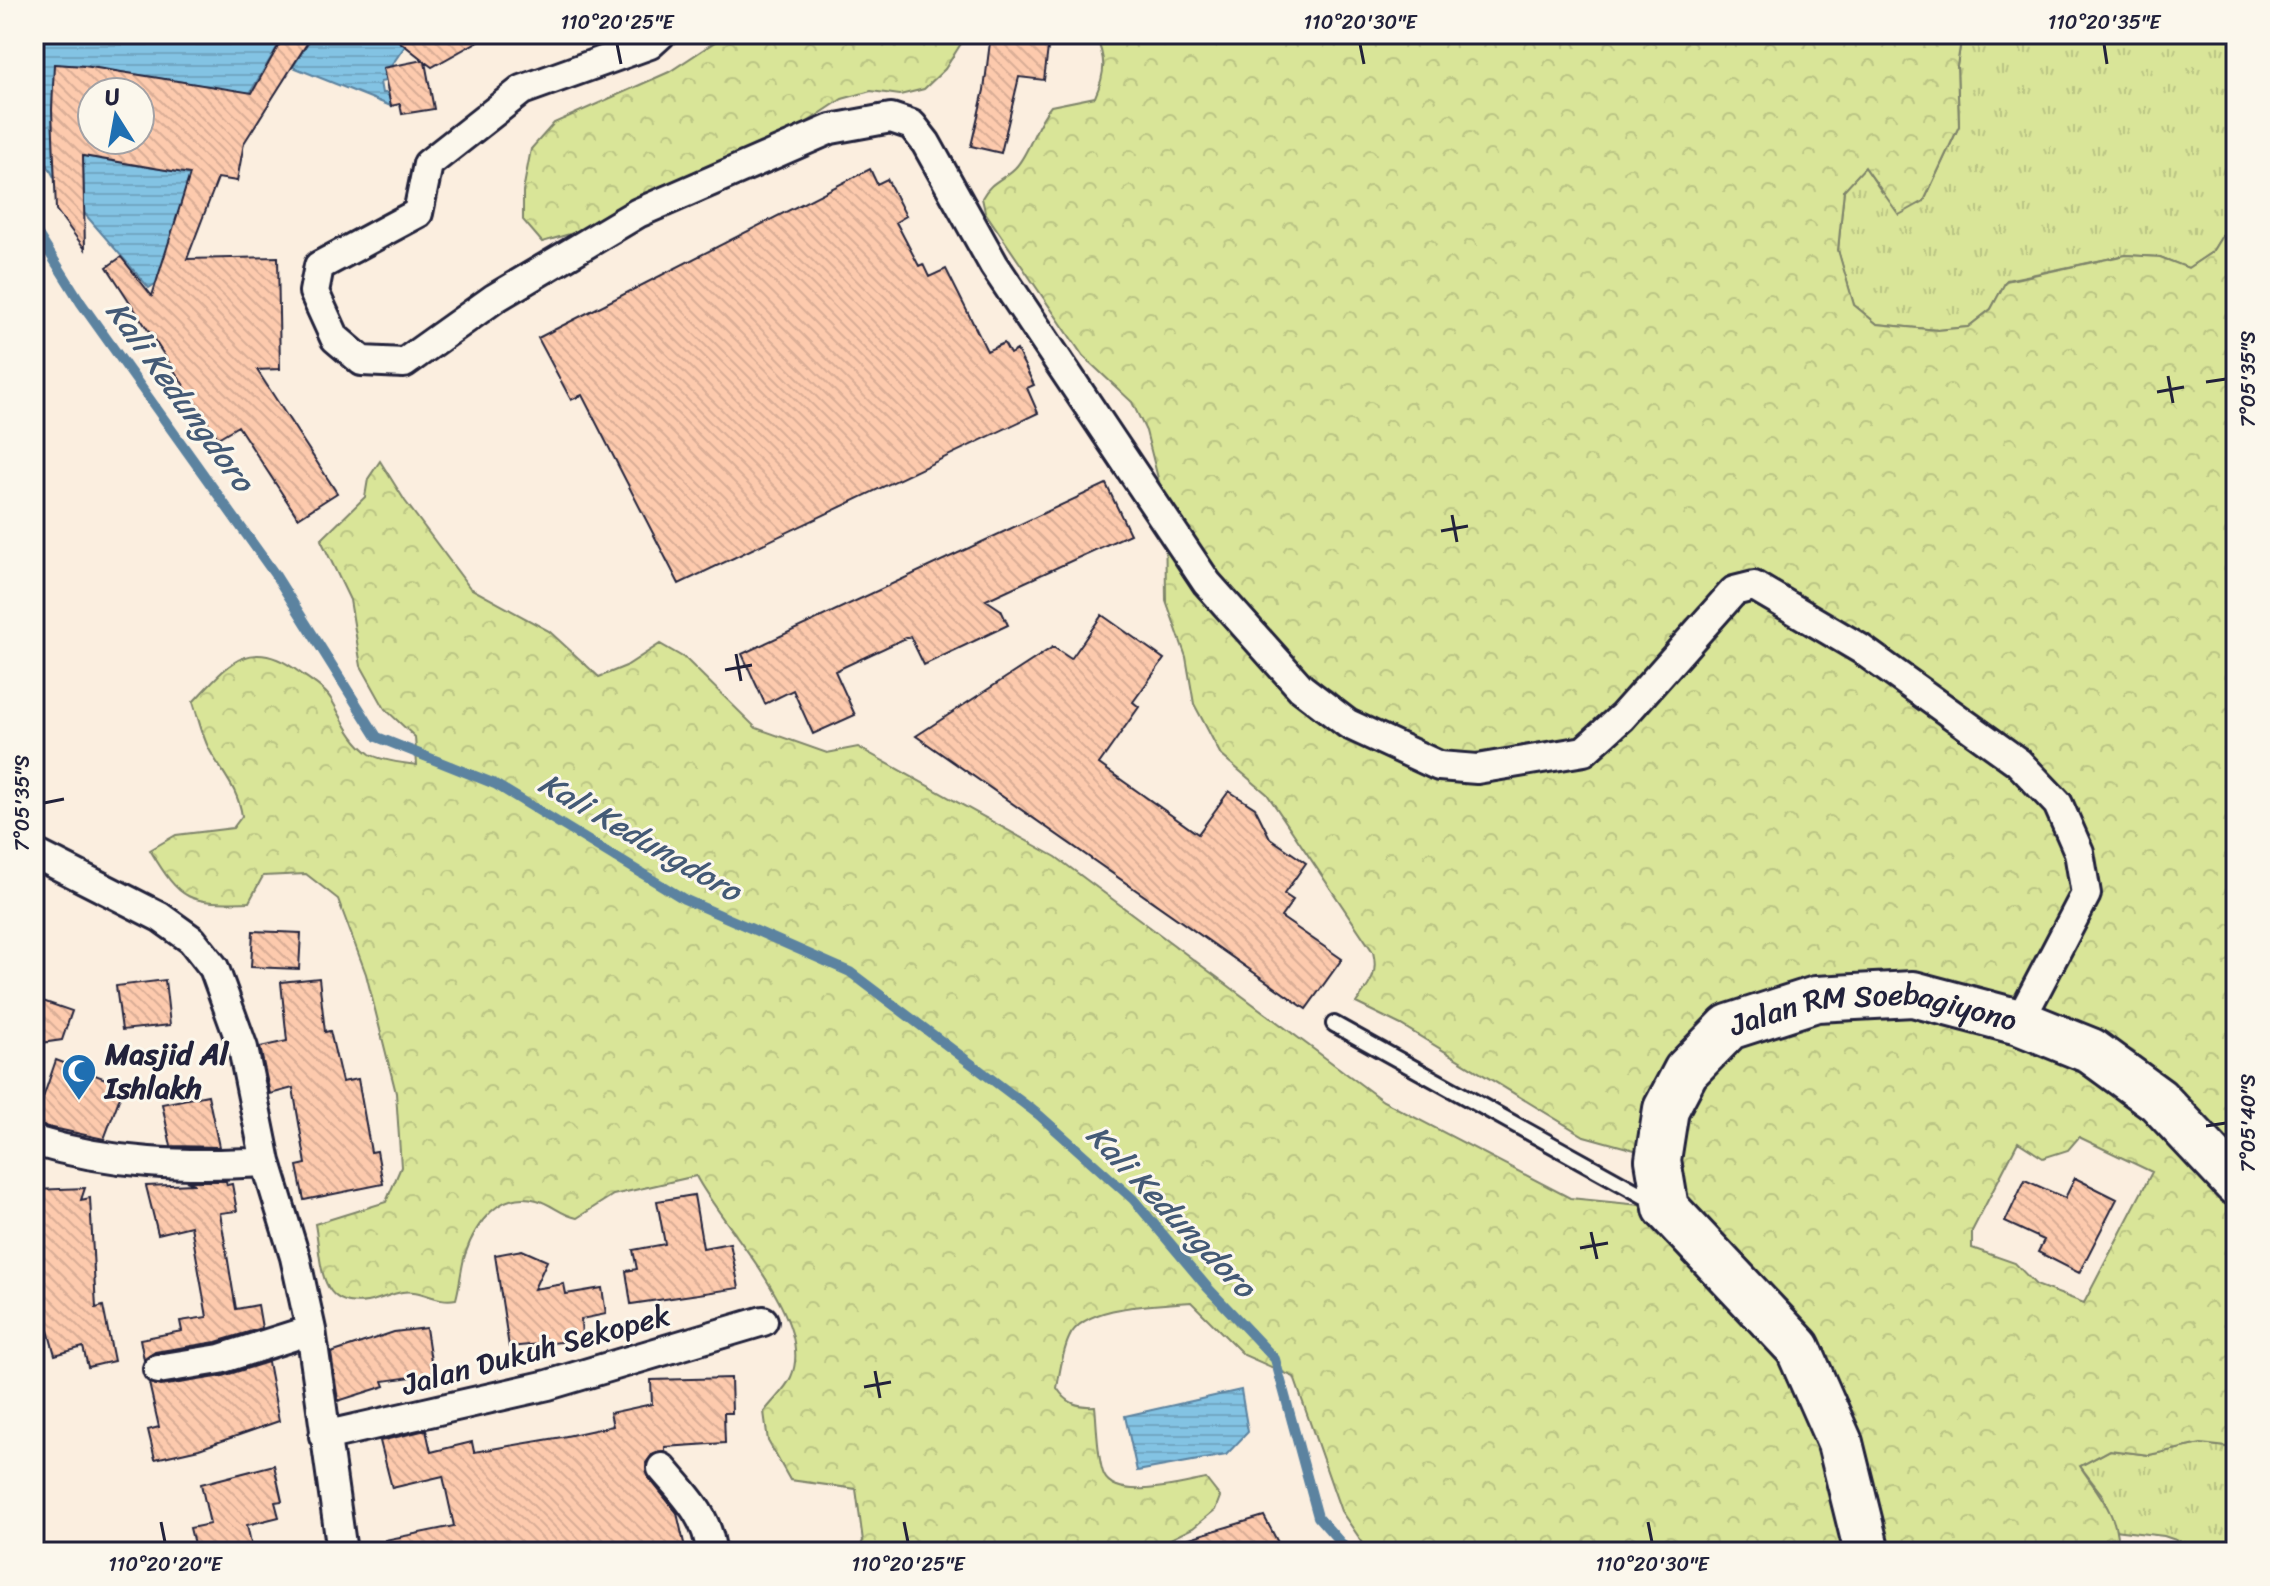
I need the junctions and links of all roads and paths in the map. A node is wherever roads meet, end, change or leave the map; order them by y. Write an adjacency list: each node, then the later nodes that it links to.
1 (661, 34): 3 (street)
2 (34, 853): 6 (street)
3 (2019, 1022): 7 (main road, Jalan RM Soebagiyono); 8 (main road, Jalan RM Soebagiyono)
4 (1334, 1024): 8 (lane)
5 (34, 1141): 6 (street)
6 (266, 1162): 10 (street)
7 (2236, 1183)
8 (1666, 1208): 16 (main road)
9 (763, 1321): 12 (street, Jalan Dukuh Sekopek)
10 (311, 1330): 11 (street); 12 (street)
11 (158, 1369)
12 (324, 1436): 14 (street)
13 (662, 1468): 15 (street)
14 (342, 1552)
15 (711, 1552)
16 (1867, 1552)

